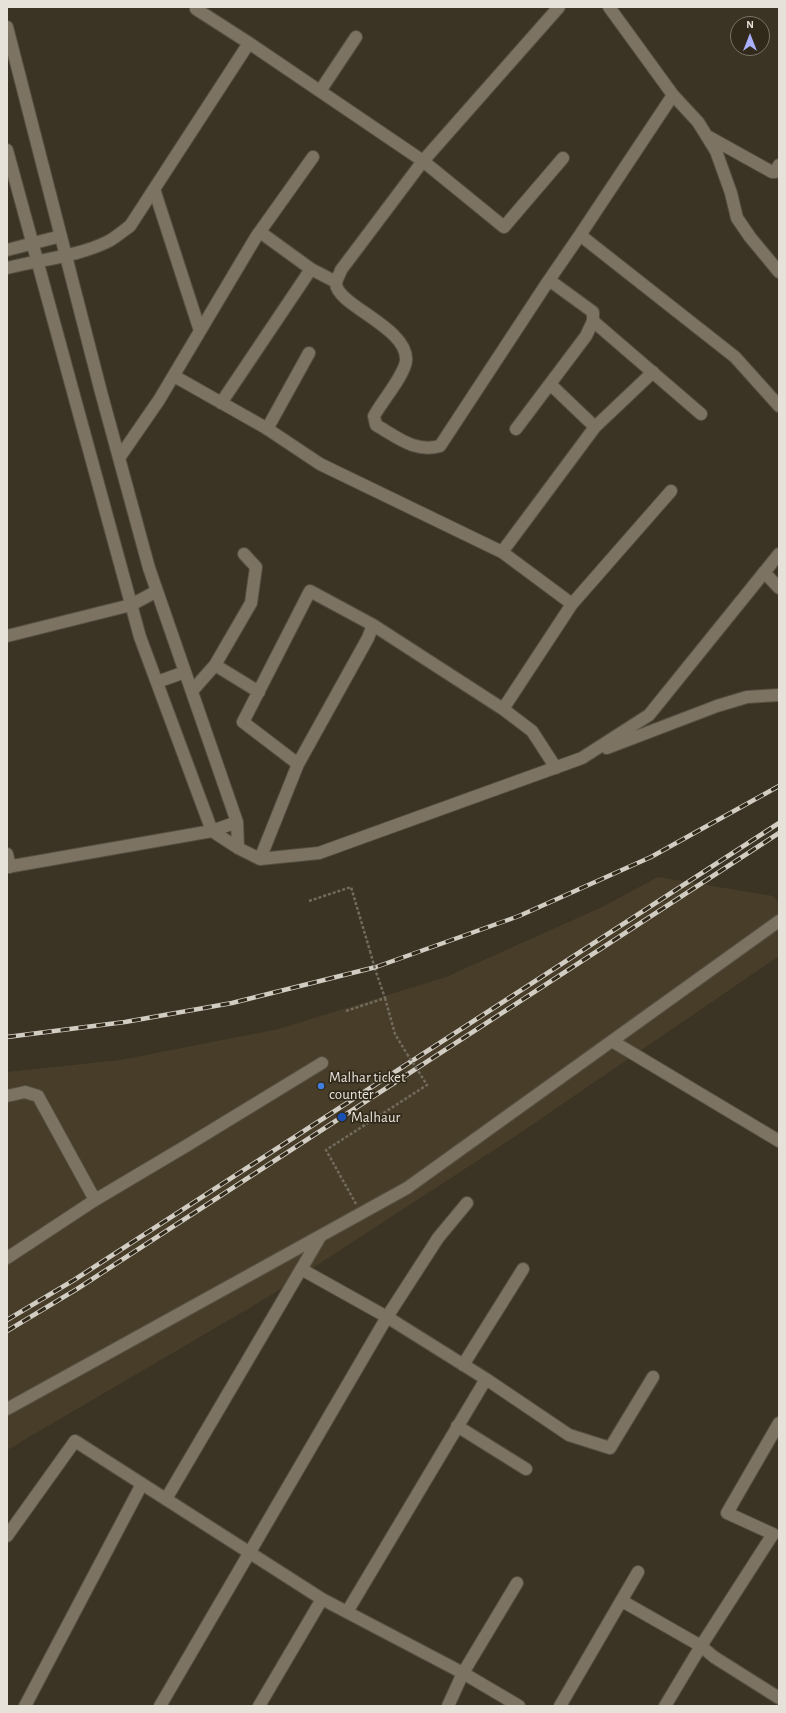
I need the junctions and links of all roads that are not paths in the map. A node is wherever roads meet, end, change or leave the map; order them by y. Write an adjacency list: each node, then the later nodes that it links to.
1 (559, 7): 14 (street)
2 (609, 7): 9 (street)
3 (196, 8): 6 (street)
4 (7, 27): 7 (street)
5 (356, 37): 8 (street)
6 (249, 43): 8 (street); 16 (street)
7 (10, 51): 19 (street)
8 (320, 91): 14 (street)
9 (673, 95): 10 (street); 18 (street)
10 (707, 136): 15 (street); 26 (street)
11 (7, 150): 20 (street)
12 (312, 157): 17 (street)
13 (563, 158): 14 (street)
14 (423, 161): 28 (street)
15 (779, 165)
16 (154, 189): 22 (street); 30 (street)
17 (260, 232): 25 (street); 30 (street)
18 (580, 235): 27 (street); 36 (street)
19 (62, 236): 20 (street); 22 (street)
20 (32, 244): 21 (street); 23 (street)
21 (7, 250)
22 (67, 257): 23 (street); 41 (street)
23 (36, 261): 24 (street); 50 (street)
24 (7, 268)
25 (311, 269): 28 (street); 35 (street)
26 (779, 272)
27 (549, 280): 28 (street); 29 (street)
28 (336, 282)
29 (593, 320): 32 (street); 34 (street)
30 (200, 332): 33 (street)
31 (309, 353): 40 (street)
32 (653, 372): 37 (street); 38 (street)
33 (174, 376): 35 (street); 41 (street)
34 (550, 384): 38 (street); 39 (street)
35 (221, 403): 40 (street)
36 (779, 406)
37 (701, 414)
38 (595, 427): 43 (street)
39 (516, 428)
40 (267, 429): 43 (street)
41 (119, 458): 48 (street)
42 (670, 491): 49 (street)
43 (502, 552): 49 (street)
44 (244, 554): 53 (street)
45 (779, 554): 46 (street)
46 (764, 572): 47 (street); 60 (street)
47 (779, 588)
48 (157, 591): 50 (street); 54 (street)
49 (572, 604): 59 (street)
50 (131, 605): 52 (street); 55 (street)
51 (373, 625): 57 (street); 59 (street); 61 (street)
52 (7, 636)
53 (215, 665): 56 (street); 57 (street)
54 (185, 672): 55 (street); 56 (street)
55 (157, 682): 64 (street)
56 (192, 691): 63 (street)
57 (259, 692): 61 (street)
58 (779, 695): 60 (street)
59 (503, 709): 62 (street)
60 (582, 758): 62 (street)
61 (298, 764): 67 (street)
62 (556, 768): 67 (street)
63 (237, 822): 64 (street); 65 (street)
64 (212, 831): 65 (street); 68 (street)
65 (238, 848): 67 (street)
66 (7, 854): 68 (street)
67 (260, 859)
68 (9, 867)
69 (779, 922): 70 (street)
70 (612, 1041): 73 (street); 76 (street)
71 (322, 1063): 74 (street)
72 (7, 1096): 74 (street)
73 (779, 1141)
74 (95, 1200): 77 (street)
75 (467, 1203): 80 (street)
76 (320, 1236): 78 (street); 84 (street)
77 (7, 1258)
78 (301, 1269): 80 (street); 89 (street)
79 (523, 1269): 81 (street)
80 (387, 1318): 81 (street); 91 (street)
81 (464, 1365): 83 (street)
82 (653, 1377): 83 (street)
83 (486, 1379): 86 (street)
84 (7, 1409)
85 (779, 1423): 97 (street)
86 (458, 1426): 87 (street); 96 (street)
87 (526, 1469)
88 (142, 1484): 89 (street); 90 (street); 100 (street)
89 (166, 1499): 91 (street)
90 (7, 1536)
91 (250, 1553): 94 (street); 101 (street)
92 (638, 1572): 95 (street)
93 (517, 1583): 98 (street)
94 (322, 1599): 96 (street); 102 (street)
95 (622, 1601): 97 (street); 105 (street)
96 (347, 1612): 98 (street)
97 (701, 1646): 99 (street); 106 (street)
98 (463, 1673): 103 (street); 104 (street)
99 (779, 1698)
100 (25, 1706)
101 (160, 1706)
102 (259, 1706)
103 (448, 1706)
104 (519, 1706)
105 (560, 1706)
106 (664, 1706)

